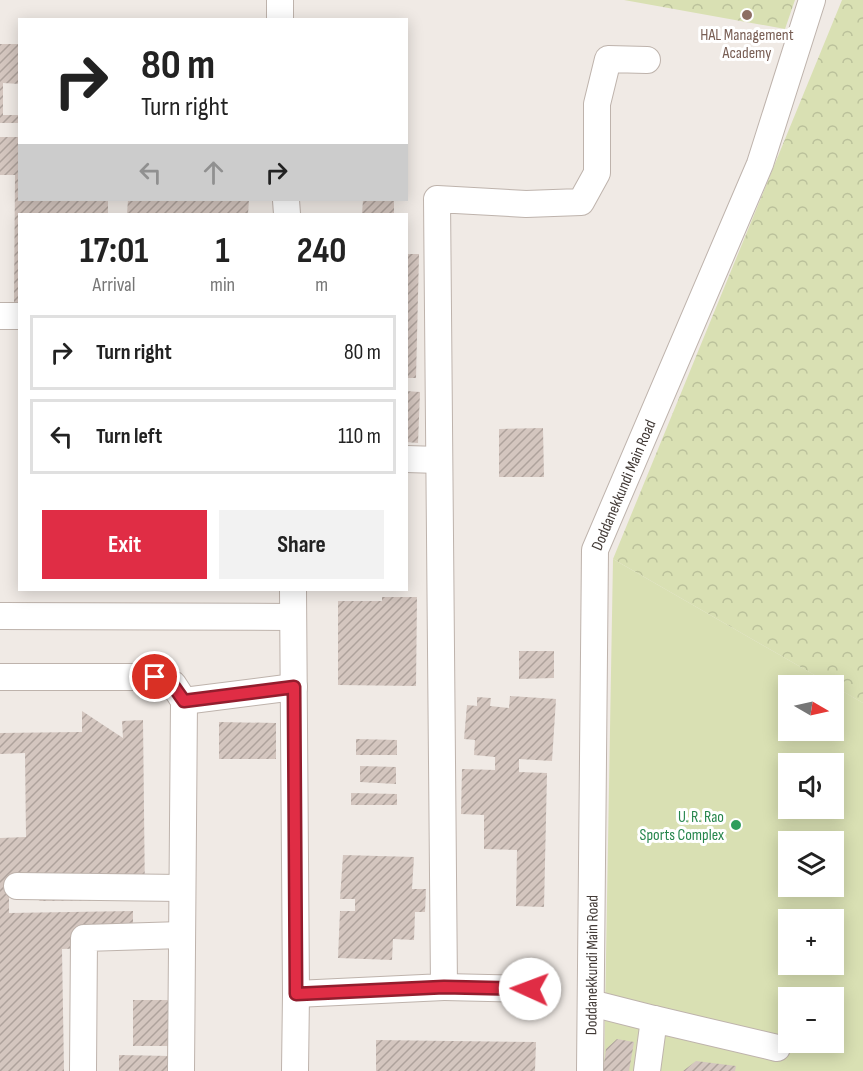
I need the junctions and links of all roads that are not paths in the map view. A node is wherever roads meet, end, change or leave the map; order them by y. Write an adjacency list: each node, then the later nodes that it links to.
1 (280, 0): 3 (street)
2 (812, 0): 21 (street, Doddanekkundi Main Road)
3 (280, 18)
4 (646, 60): 8 (street)
5 (0, 316): 6 (street)
6 (18, 316)
7 (408, 459): 8 (street)
8 (440, 460): 18 (street)
9 (293, 591): 11 (street)
10 (0, 616): 11 (street)
11 (293, 617): 13 (street)
12 (0, 678): 14 (street)
13 (294, 687): 14 (street); 20 (street)
14 (184, 701): 16 (street)
15 (17, 886): 16 (street)
16 (182, 888): 17 (street)
17 (182, 935): 24 (street); 25 (street)
18 (444, 987): 19 (street); 20 (street)
19 (530, 989)
20 (296, 994): 26 (street)
21 (591, 1003): 22 (street); 27 (street, Doddanekkundi Main Road)
22 (654, 1019): 23 (street); 28 (street)
23 (777, 1048)
24 (83, 1071)
25 (181, 1071)
26 (295, 1071)
27 (590, 1071)
28 (647, 1071)

